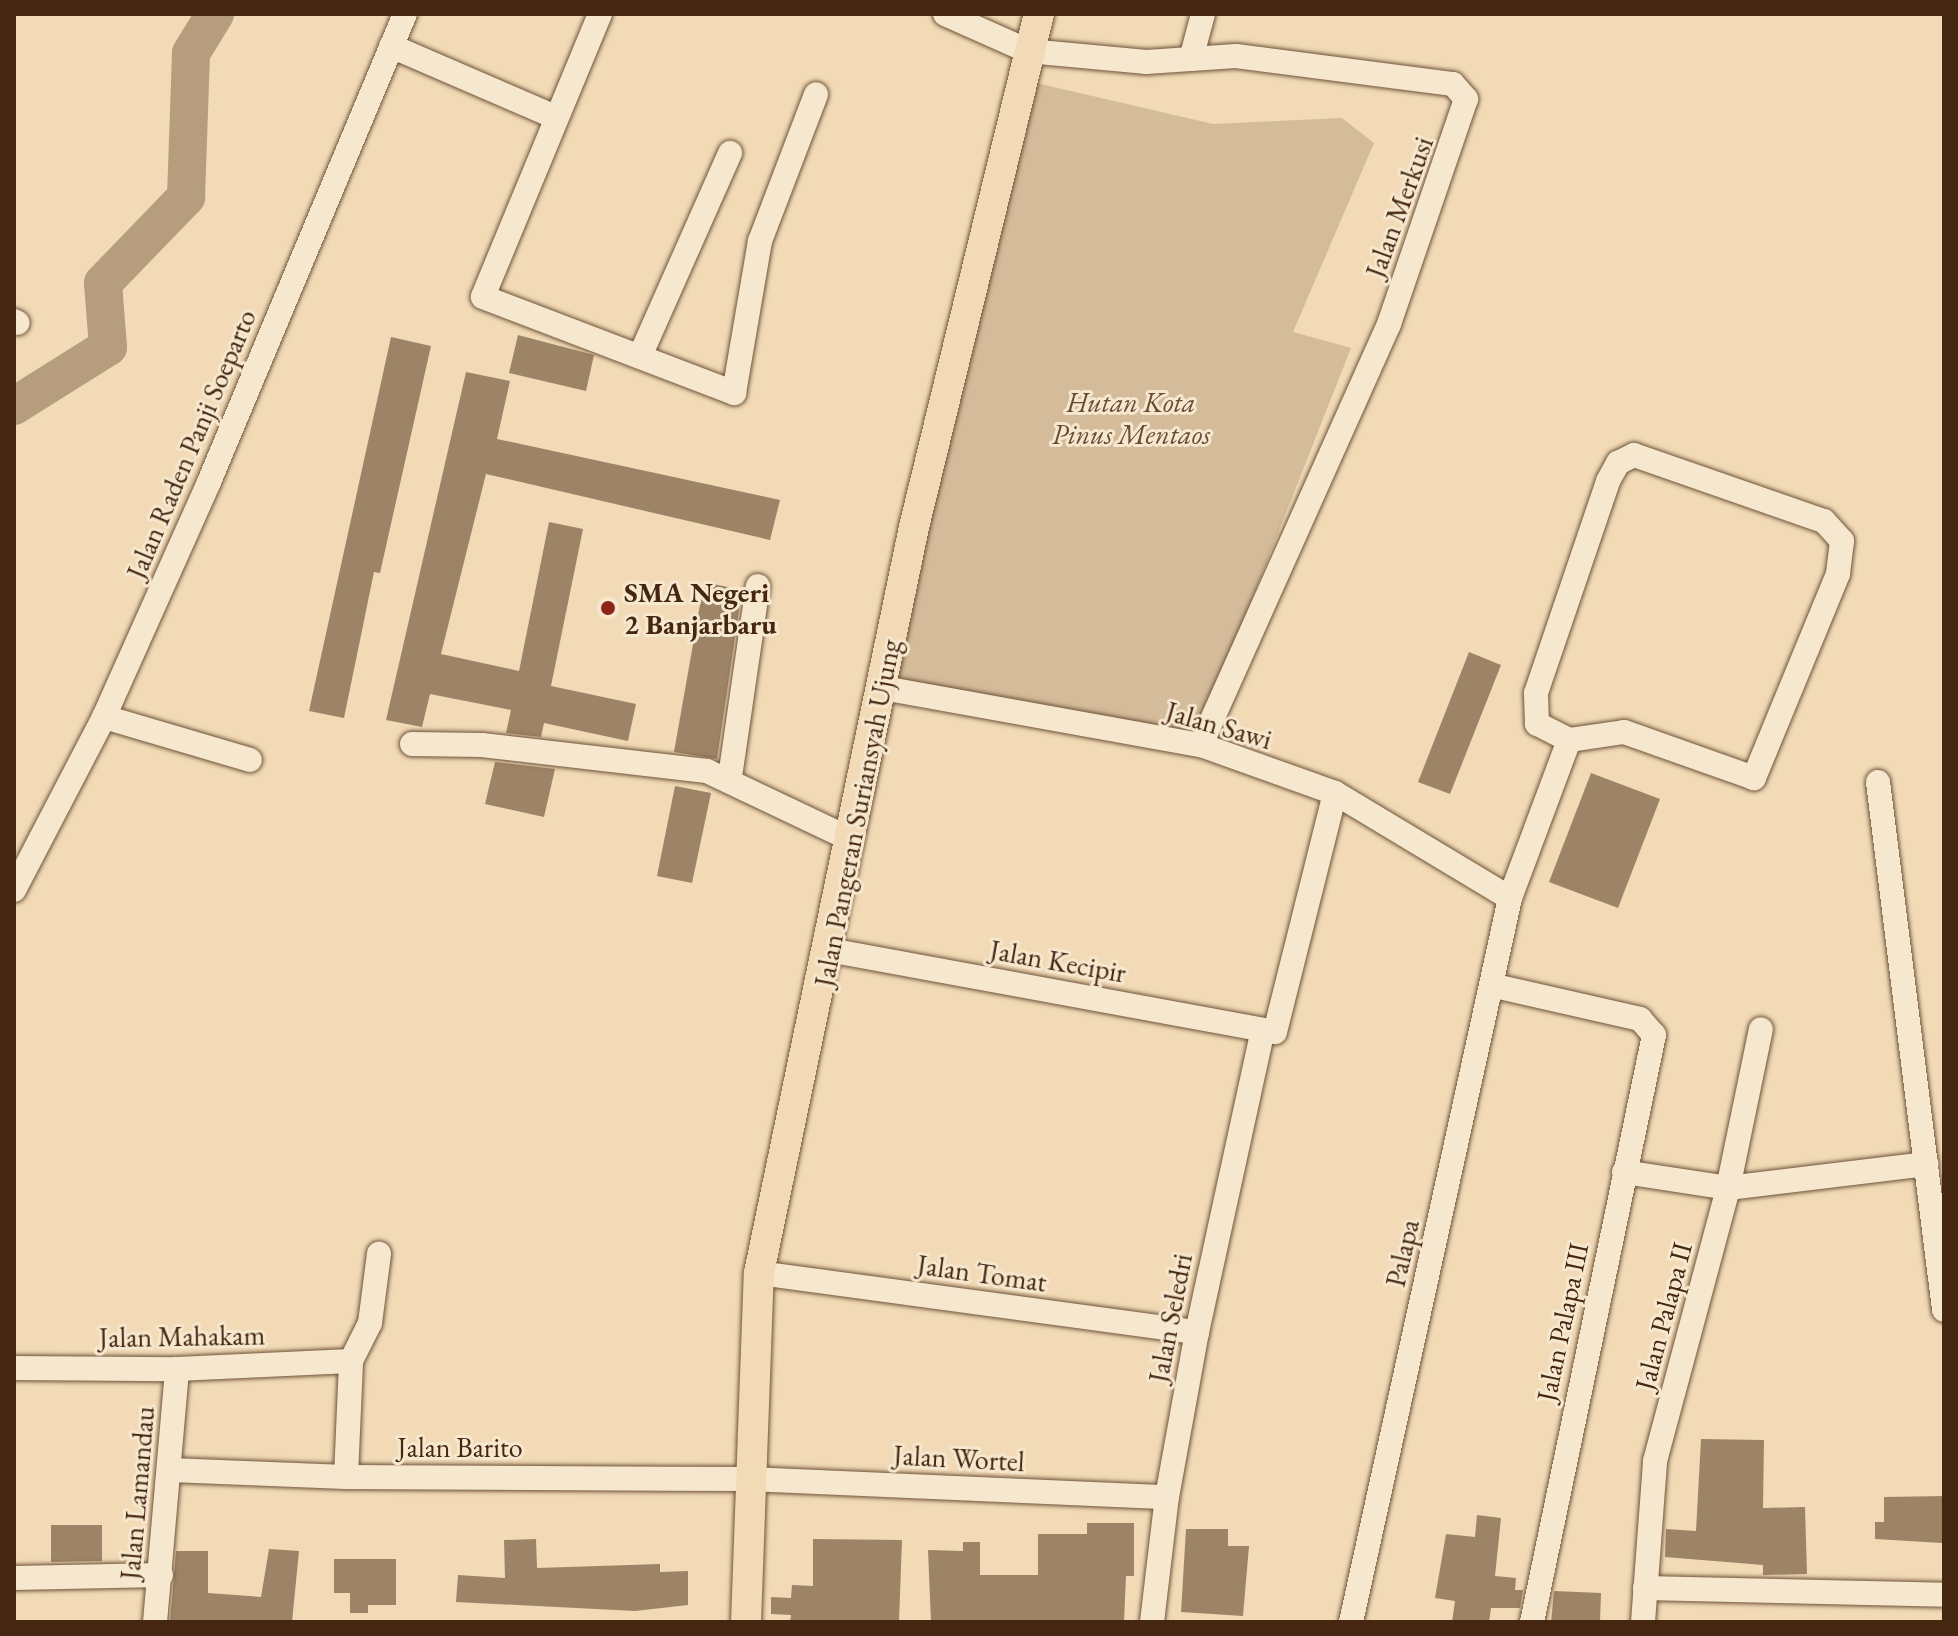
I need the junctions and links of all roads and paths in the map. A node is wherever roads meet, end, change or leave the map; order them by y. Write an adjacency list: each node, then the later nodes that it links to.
1 (405, 14): 6 (street, Jalan Raden Panji Soeparto)
2 (600, 14): 10 (street)
3 (945, 14): 7 (street, Jalan Merkusi)
4 (1039, 14): 7 (main road, Jalan Pangeran Suriansyah Ujung)
5 (1203, 14): 8 (street)
6 (391, 46): 10 (street); 15 (street, Jalan Raden Panji Soeparto)
7 (1028, 51): 8 (street, Jalan Merkusi); 14 (main road, Jalan Pangeran Suriansyah Ujung)
8 (1191, 59): 18 (street, Jalan Merkusi)
9 (816, 94): 12 (street)
10 (555, 117): 12 (street)
11 (730, 153): 12 (street)
12 (641, 354)
13 (758, 586): 20 (street)
14 (883, 688): 18 (street, Jalan Sawi); 23 (main road, Jalan Pangeran Suriansyah Ujung)
15 (104, 717): 19 (street); 24 (street, Jalan Raden Panji Soeparto)
16 (1569, 740): 16 (street); 25 (street, Palapa)
17 (412, 744): 20 (street)
18 (1201, 745): 22 (street, Jalan Sawi)
19 (250, 760)
20 (730, 777): 23 (street)
21 (1878, 782): 30 (street)
22 (1335, 793): 25 (street, Jalan Sawi); 29 (street, Jalan Seledri)
23 (848, 838): 26 (main road, Jalan Pangeran Suriansyah Ujung)
24 (14, 890)
25 (1510, 898): 27 (street, Palapa)
26 (829, 950): 29 (street, Jalan Kecipir); 35 (main road, Jalan Pangeran Suriansyah Ujung)
27 (1495, 986): 31 (street, Jalan Palapa III); 52 (street, Palapa)
28 (1761, 1029): 32 (street, Jalan Palapa II)
29 (1269, 1031): 37 (street, Jalan Seledri)
30 (1927, 1164): 32 (street); 33 (street)
31 (1624, 1172): 32 (street); 53 (street, Jalan Palapa III)
32 (1728, 1188): 47 (street, Jalan Palapa II)
33 (1940, 1237): 36 (street)
34 (379, 1254): 38 (street)
35 (759, 1273): 37 (street, Jalan Tomat); 43 (main road, Jalan Pangeran Suriansyah Ujung)
36 (1944, 1310)
37 (1197, 1332): 44 (street, Jalan Seledri)
38 (351, 1361): 40 (street, Jalan Mahakam); 42 (street)
39 (14, 1368): 40 (street, Jalan Mahakam)
40 (177, 1369): 41 (street, Jalan Lamandau)
41 (170, 1470): 42 (street, Jalan Barito); 45 (street, Jalan Lamandau)
42 (346, 1477): 43 (street, Jalan Barito)
43 (749, 1479): 44 (street, Jalan Wortel); 50 (main road, Jalan Pangeran Suriansyah Ujung)
44 (1167, 1497): 51 (street, Jalan Seledri)
45 (161, 1575): 46 (street); 49 (street, Jalan Lamandau)
46 (14, 1578)
47 (1645, 1588): 48 (street); 54 (street, Jalan Palapa II)
48 (1944, 1595)
49 (155, 1622)
50 (746, 1622)
51 (1152, 1622)
52 (1351, 1622)
53 (1532, 1622)
54 (1643, 1622)

